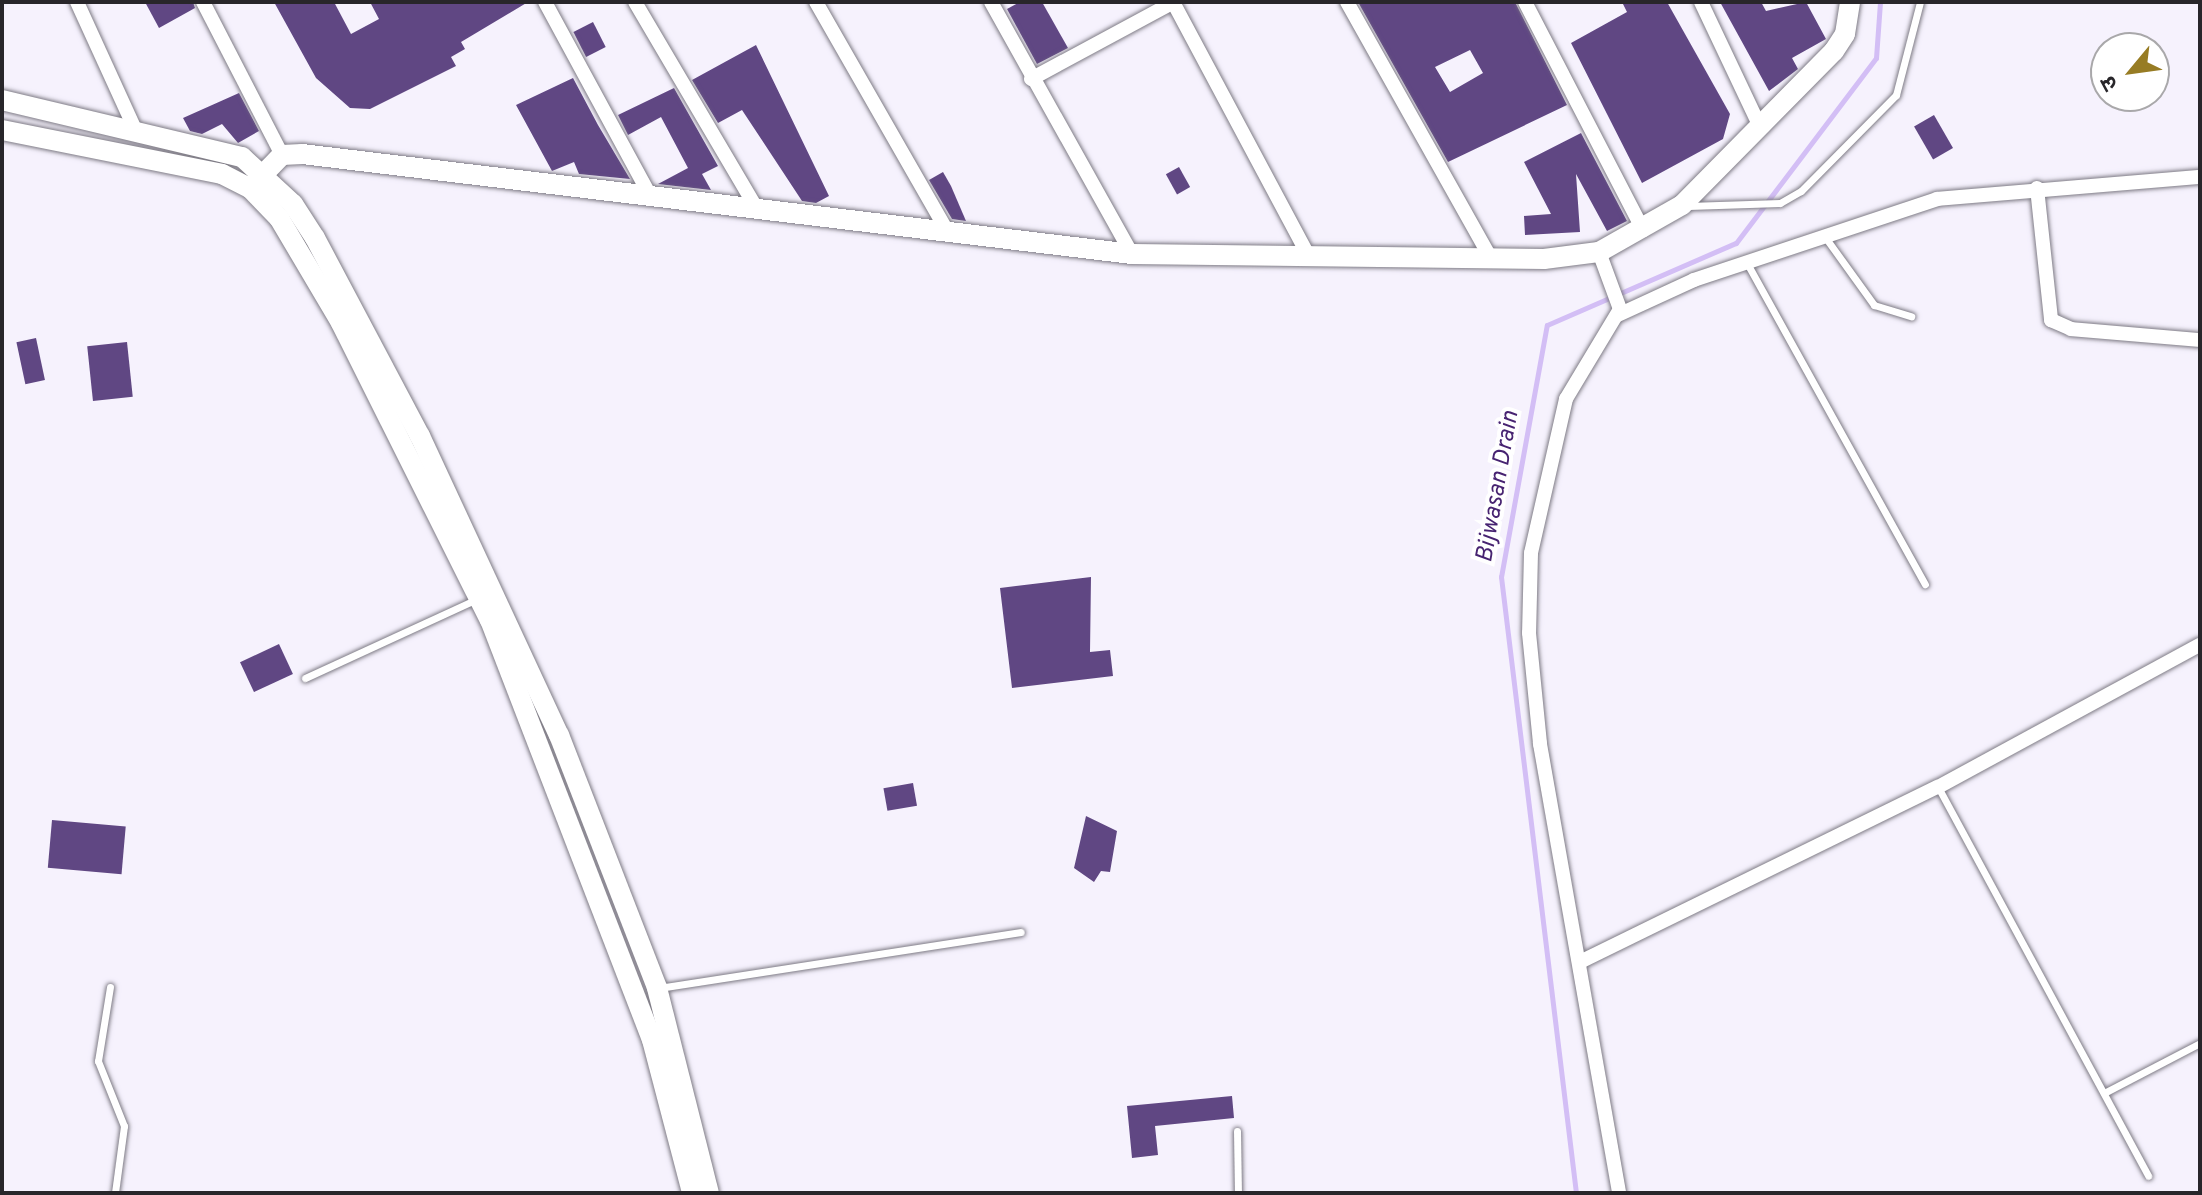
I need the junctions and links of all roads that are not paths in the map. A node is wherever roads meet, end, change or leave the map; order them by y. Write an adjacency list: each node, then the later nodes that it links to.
1 (77, 2): 15 (street)
2 (203, 2): 18 (street)
3 (545, 2): 23 (street)
4 (635, 2): 25 (street)
5 (816, 2): 27 (street)
6 (991, 2): 13 (street)
7 (1174, 2): 13 (street); 31 (street)
8 (1347, 2): 32 (street)
9 (1525, 2): 26 (street)
10 (1701, 2): 16 (street)
11 (1850, 2): 16 (main road)
12 (1920, 2): 24 (lane)
13 (1031, 79): 29 (street)
14 (2, 100): 15 (main road)
15 (133, 125): 19 (main road)
16 (1760, 127): 24 (main road)
17 (2, 130): 21 (main road)
18 (282, 155): 19 (main road); 23 (main road)
19 (264, 171): 21 (main road); 45 (main road)
20 (2200, 177): 22 (street)
21 (250, 188): 38 (main road)
22 (2037, 188): 28 (street); 36 (street)
23 (651, 197): 25 (main road)
24 (1682, 205): 26 (main road)
25 (758, 211): 27 (main road)
26 (1643, 230): 30 (main road)
27 (949, 234): 29 (main road)
28 (1825, 237): 33 (street); 35 (lane)
29 (1132, 254): 31 (main road)
30 (1601, 257): 32 (main road); 34 (street)
31 (1310, 259): 32 (main road)
32 (1491, 259)
33 (1748, 265): 34 (street); 37 (lane)
34 (1623, 307): 43 (street)
35 (1911, 316)
36 (2200, 340)
37 (1925, 584)
38 (479, 598): 40 (lane); 51 (main road)
39 (2200, 645): 41 (street)
40 (305, 678)
41 (1938, 787): 43 (street); 47 (lane)
42 (1021, 932): 45 (lane)
43 (1580, 962): 54 (street)
44 (110, 987): 50 (lane)
45 (657, 988): 52 (main road)
46 (2200, 1043): 47 (lane)
47 (2104, 1093): 49 (lane)
48 (1237, 1131): 53 (lane)
49 (2148, 1176)
50 (115, 1193)
51 (692, 1193)
52 (709, 1193)
53 (1238, 1193)
54 (1619, 1193)

